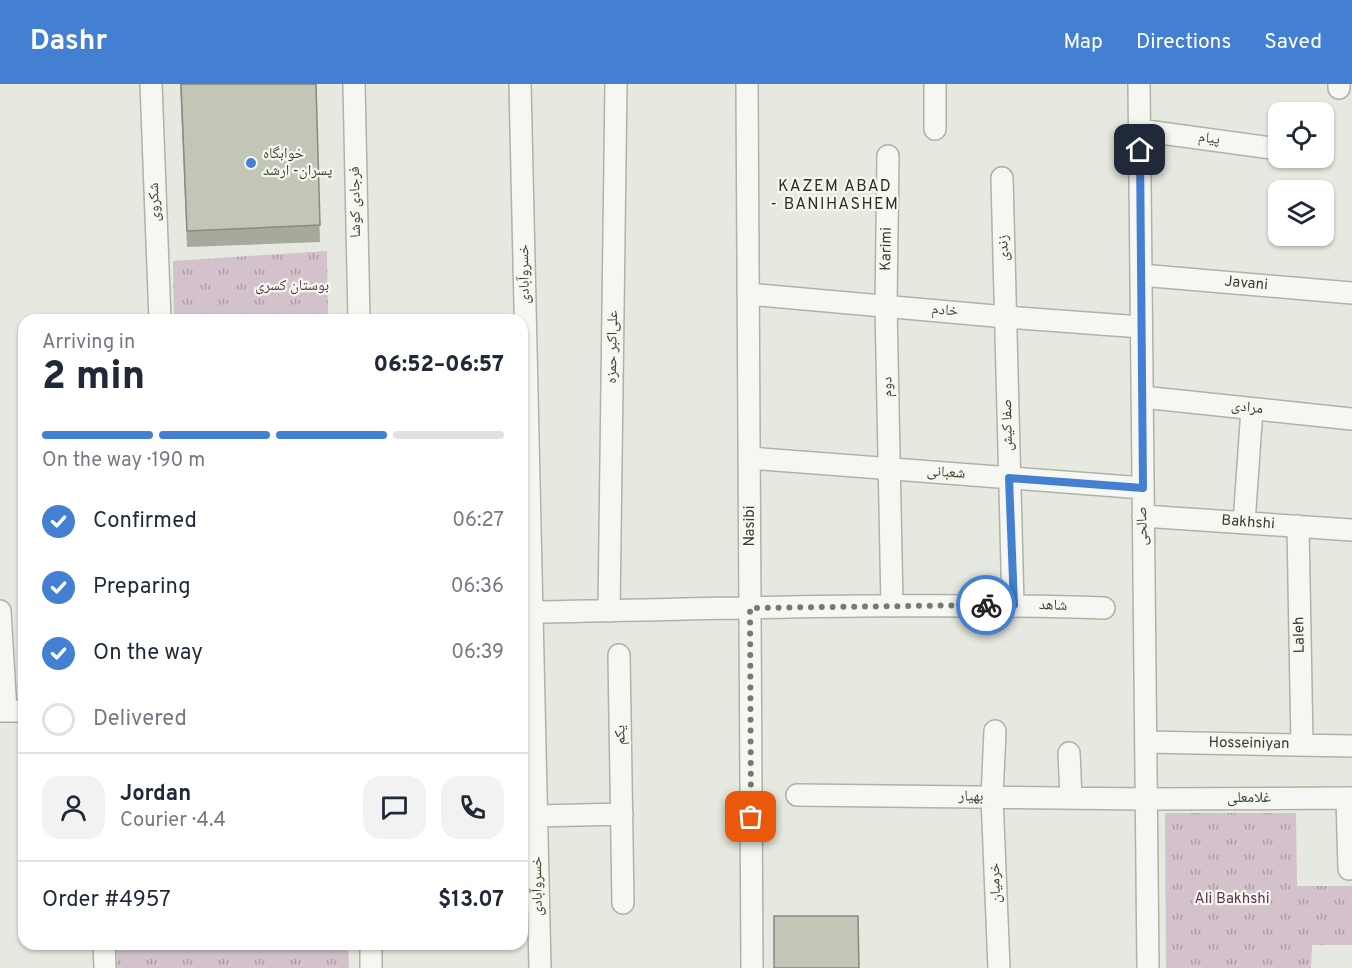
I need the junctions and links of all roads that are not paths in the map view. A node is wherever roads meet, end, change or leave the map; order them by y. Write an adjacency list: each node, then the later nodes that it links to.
1 (151, 84): 18 (street, شکروی)
2 (354, 84): 19 (street, فرجادی کوشا)
3 (520, 84): 20 (street, خسروآبادی)
4 (616, 84): 40 (street, علی‌اکبر حمزه)
5 (747, 84): 16 (street, Nasibi)
6 (935, 84): 9 (street)
7 (1130, 84): 8 (street)
8 (1139, 84): 10 (street, صالحی)
9 (935, 129)
10 (1139, 130): 11 (street, پیام); 14 (street, صالحی)
11 (1268, 148)
12 (888, 156): 17 (street, Karimi)
13 (1002, 178): 21 (street, زندی)
14 (1141, 275): 15 (street, Javani); 22 (street, صالحی)
15 (1352, 292)
16 (748, 294): 17 (street, خادم); 27 (street, Nasibi)
17 (886, 306): 21 (street, خادم); 28 (street, دوم)
18 (160, 314)
19 (359, 314)
20 (525, 314)
21 (1006, 317): 22 (street, خادم); 29 (street, صفا کیش)
22 (1141, 327): 23 (street, صالحی)
23 (1142, 397): 24 (street, مرادی); 30 (street, صالحی)
24 (1252, 409): 25 (street, مرادی); 32 (street)
25 (1352, 419)
26 (528, 436): 41 (street, خسروآبادی)
27 (749, 458): 28 (street, شعبانی); 37 (street, Nasibi)
28 (890, 469): 29 (street, شعبانی); 36 (street, دوم)
29 (1009, 478): 30 (street, شعبانی); 35 (street, صفا کیش)
30 (1143, 488): 31 (street, صالحی)
31 (1143, 516): 32 (street, Bakhshi); 45 (street, صالحی)
32 (1244, 523): 33 (street, Bakhshi)
33 (1298, 526): 34 (street, Bakhshi); 46 (street, Laleh)
34 (1352, 530)
35 (1014, 605): 36 (street, شاهد); 38 (street, شاهد)
36 (892, 606): 37 (street, شاهد)
37 (750, 608): 40 (street, شاهد); 63 (street, Nasibi)
38 (1104, 608)
39 (0, 611): 43 (street)
40 (609, 611): 41 (street, شاهد)
41 (532, 612): 55 (street, خسروآبادی)
42 (620, 655): 54 (street, یکم)
43 (10, 711)
44 (995, 731): 50 (street, خرمیان)
45 (1146, 742): 46 (street, Hosseiniyan); 53 (street, صالحی)
46 (1302, 745): 47 (street, Hosseiniyan)
47 (1352, 746)
48 (1069, 753): 51 (street)
49 (797, 795): 50 (street, بهیار)
50 (992, 797): 51 (street, بهیار); 64 (street, خرمیان)
51 (1071, 798): 53 (street, بهیار)
52 (1349, 798): 53 (street, غلامعلی); 56 (street)
53 (1146, 799): 65 (street, صالحی)
54 (622, 814): 55 (street); 57 (street, یکم)
55 (537, 816): 62 (street, خسروآبادی)
56 (1349, 869)
57 (623, 903)
58 (104, 950): 60 (street)
59 (371, 950): 61 (street)
60 (105, 968)
61 (371, 968)
62 (540, 968)
63 (752, 968)
64 (999, 968)
65 (1148, 968)

